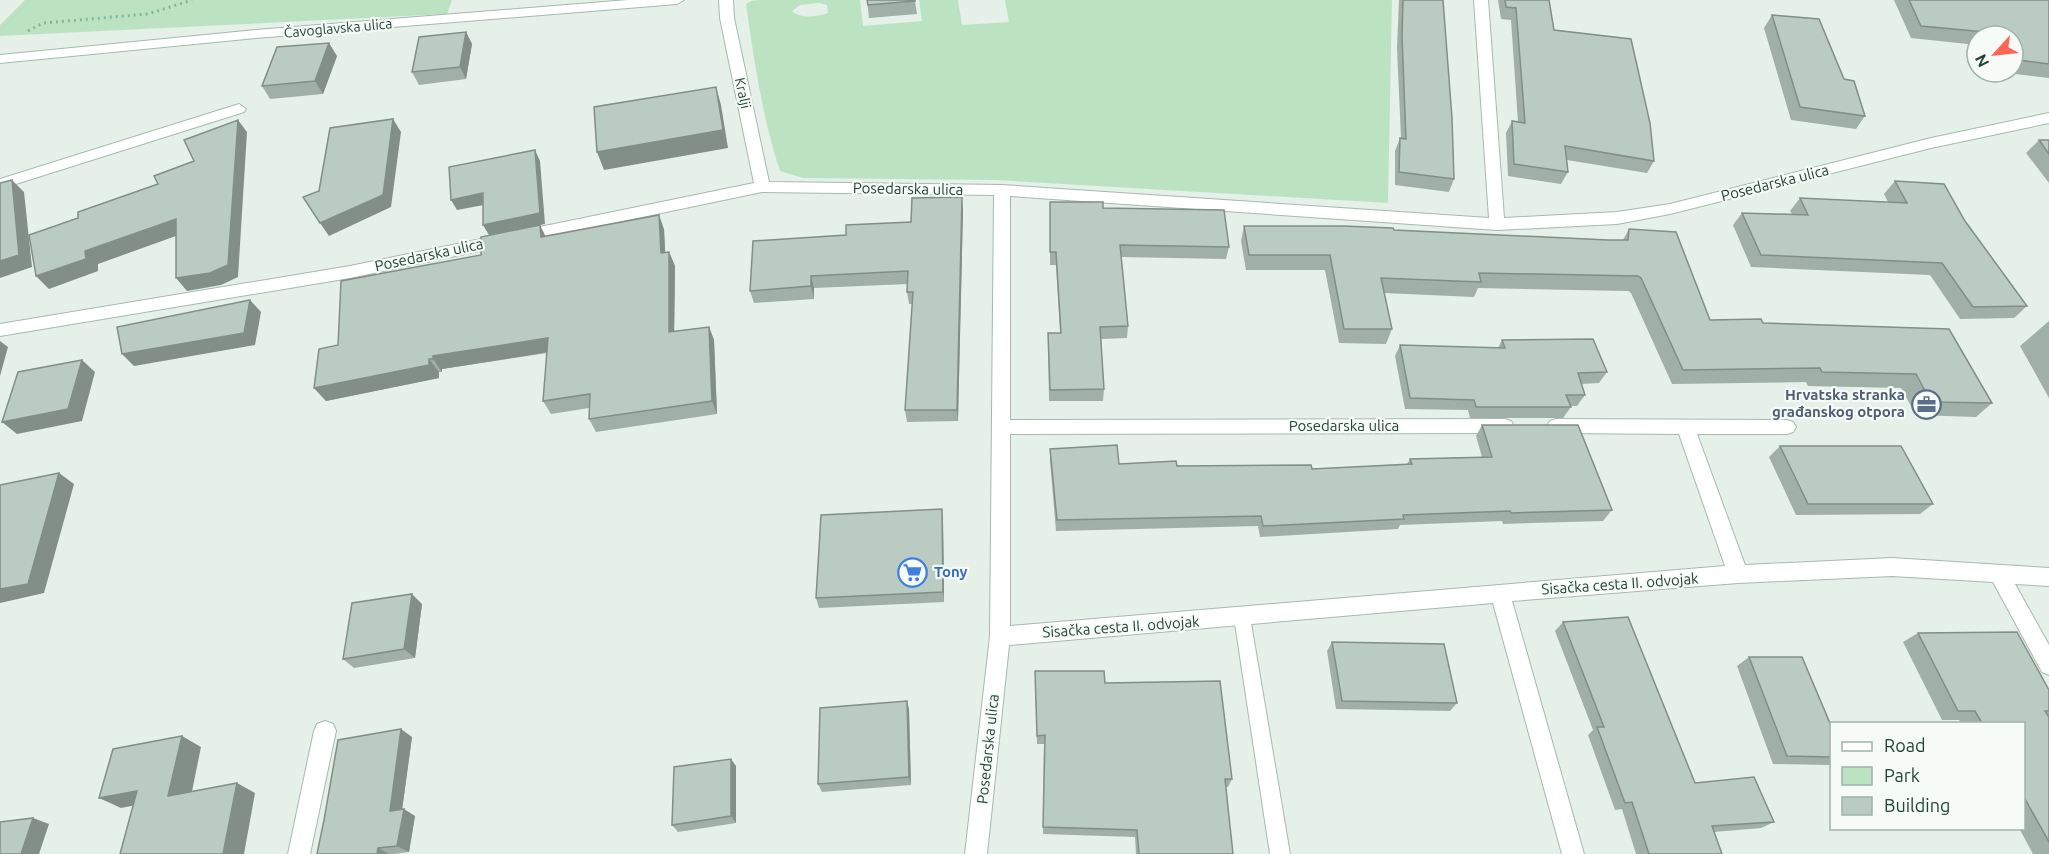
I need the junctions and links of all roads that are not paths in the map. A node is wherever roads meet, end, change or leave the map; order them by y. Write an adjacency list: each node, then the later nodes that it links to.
1 (677, 0): 4 (street, Čavoglavska ulica)
2 (726, 0): 8 (street, Kralji)
3 (1481, 0): 10 (street)
4 (0, 59)
5 (239, 109): 7 (street)
6 (2049, 118): 10 (street, Posedarska ulica)
7 (0, 184)
8 (762, 187): 9 (street, Posedarska ulica); 11 (street, Posedarska ulica)
9 (1002, 190): 10 (street, Posedarska ulica); 15 (street, Posedarska ulica)
10 (1497, 224)
11 (0, 330)
12 (1685, 425): 14 (street); 16 (street); 17 (street)
13 (1517, 426): 15 (street, Posedarska ulica)
14 (1541, 426)
15 (1002, 427): 22 (street, Posedarska ulica)
16 (1787, 427)
17 (1738, 574): 18 (street, Sisačka cesta II. odvojak); 20 (street, Sisačka cesta II. odvojak)
18 (1999, 574): 19 (street, Sisačka cesta II. odvojak); 23 (street)
19 (2049, 577)
20 (1500, 593): 21 (street, Sisačka cesta II. odvojak); 28 (street)
21 (1242, 617): 22 (street, Sisačka cesta II. odvojak); 27 (lane)
22 (1000, 636): 26 (street, Posedarska ulica)
23 (2049, 665)
24 (325, 731): 25 (street)
25 (299, 854)
26 (976, 854)
27 (1280, 854)
28 (1573, 854)

